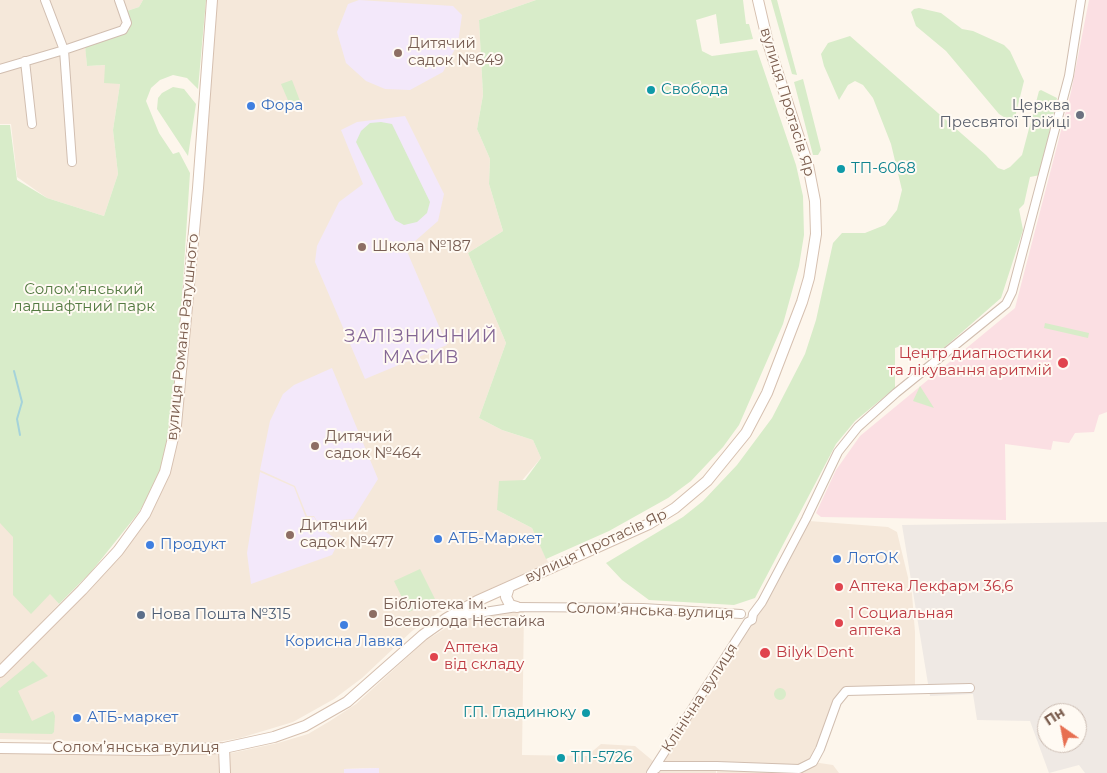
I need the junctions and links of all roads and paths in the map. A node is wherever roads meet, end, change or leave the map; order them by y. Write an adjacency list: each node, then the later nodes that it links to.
1 (45, 0): 6 (street)
2 (119, 0): 6 (street)
3 (212, 0): 17 (main road, вулиця Романа Ратушного)
4 (758, 0): 11 (main road, вулиця Протасів Яр)
5 (1081, 0): 14 (street)
6 (64, 50): 7 (street); 10 (street)
7 (25, 62): 8 (street); 9 (street)
8 (0, 69)
9 (32, 124)
10 (72, 162)
11 (509, 587): 12 (main road); 15 (main road, вулиця Протасів Яр)
12 (516, 607): 13 (street, Соломʼянська вулиця); 15 (street, Соломʼянська вулиця)
13 (741, 614): 14 (street); 16 (street)
14 (753, 614): 16 (street)
15 (447, 618): 20 (main road, Соломʼянська вулиця)
16 (748, 622): 22 (street, Клінічна вулиця)
17 (0, 672)
18 (970, 688): 23 (street)
19 (0, 748): 20 (main road, Соломʼянська вулиця)
20 (224, 748): 24 (main road)
21 (717, 769): 22 (street); 23 (street)
22 (655, 771)
23 (793, 771)
24 (225, 773)

